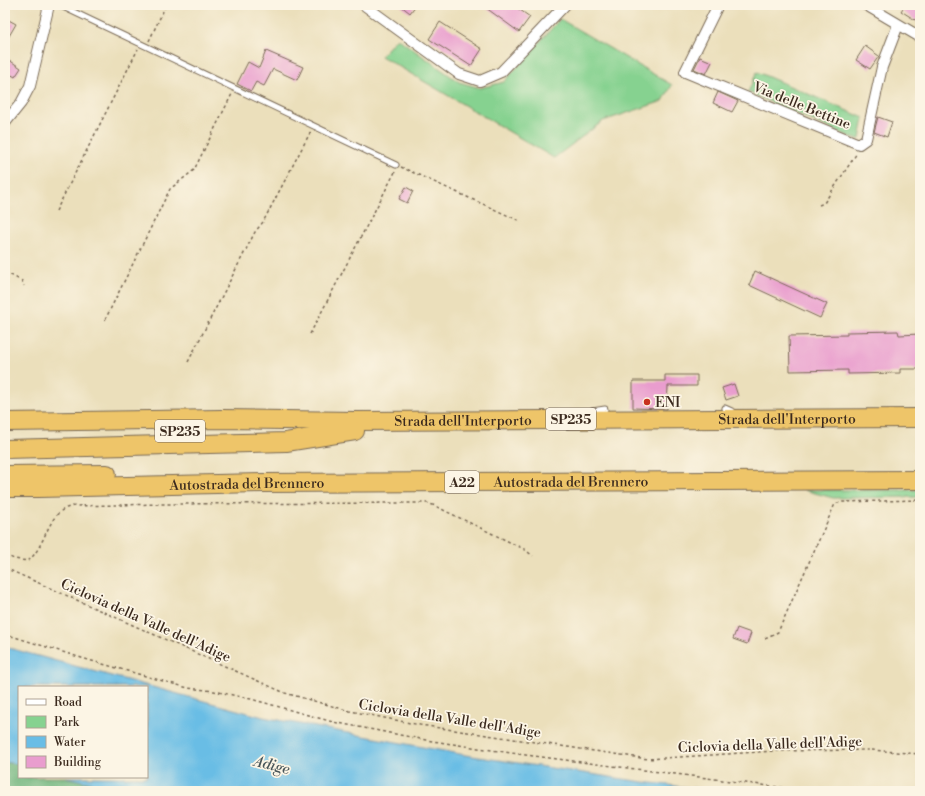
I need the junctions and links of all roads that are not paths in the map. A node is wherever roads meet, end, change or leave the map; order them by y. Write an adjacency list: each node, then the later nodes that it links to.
1 (49, 5): 9 (street)
2 (59, 5): 10 (lane)
3 (364, 5): 4 (street)
4 (565, 5)
5 (718, 5): 7 (street, Via delle Bettine)
6 (866, 5): 7 (street)
7 (898, 25): 8 (street)
8 (920, 37)
9 (5, 122)
10 (396, 165)
11 (725, 408): 15 (lane)
12 (605, 409): 14 (lane)
13 (5, 410): 17 (highway)
14 (586, 412)
15 (741, 412)
16 (920, 418): 17 (highway, Strada dell'Interporto / SP235)
17 (222, 419): 18 (highway, Strada dell'Interporto / SP235)
18 (5, 422)
19 (920, 427): 20 (highway, Strada dell'Interporto / SP235)
20 (356, 430): 21 (highway, Strada dell'Interporto / SP235); 22 (highway)
21 (5, 431)
22 (5, 449)
23 (920, 470): 24 (highway, Autostrada del Brennero / A22)
24 (5, 475)
25 (920, 480): 26 (highway, Autostrada del Brennero / A22)
26 (5, 488)

